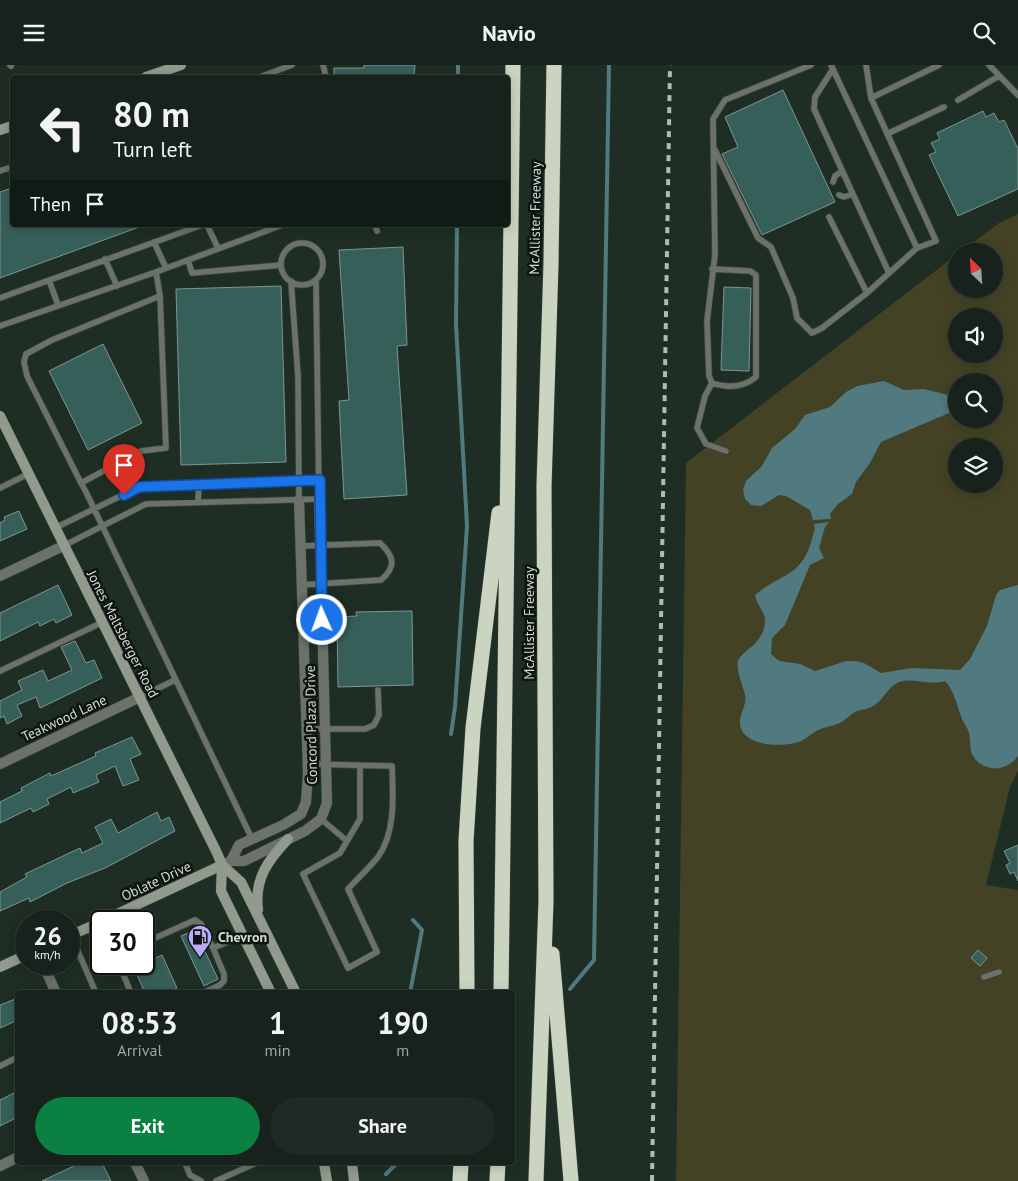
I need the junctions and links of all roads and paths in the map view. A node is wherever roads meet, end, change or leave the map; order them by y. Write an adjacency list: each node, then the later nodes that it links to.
1 (180, 65): 10 (main road)
2 (292, 65): 11 (lane)
3 (513, 65): 48 (highway, McAllister Freeway)
4 (554, 65): 84 (highway, McAllister Freeway)
5 (811, 65): 18 (lane)
6 (866, 65): 14 (lane)
7 (939, 65): 14 (lane)
8 (989, 65): 12 (lane)
9 (832, 67): 19 (lane); 28 (lane)
10 (152, 75)
11 (265, 75)
12 (999, 76): 13 (lane); 15 (lane)
13 (1018, 95)
14 (871, 98): 17 (lane)
15 (958, 100)
16 (944, 107): 17 (lane)
17 (887, 134): 28 (lane)
18 (714, 148): 34 (lane); 41 (lane)
19 (842, 171): 20 (lane); 21 (lane)
20 (833, 182)
21 (853, 194): 22 (lane); 36 (lane)
22 (840, 195)
23 (828, 217): 41 (lane)
24 (196, 227): 27 (lane)
25 (208, 227): 29 (lane)
26 (267, 227): 29 (lane)
27 (154, 241): 30 (lane); 33 (lane)
28 (917, 248): 36 (lane)
29 (218, 249): 31 (lane)
30 (105, 259): 37 (lane); 40 (lane)
31 (188, 259): 32 (lane); 33 (lane)
32 (281, 265): 38 (lane); 39 (lane)
33 (166, 268): 35 (lane)
34 (712, 269): 46 (lane); 46 (lane)
35 (156, 272): 40 (lane); 42 (lane)
36 (889, 273): 41 (lane)
37 (49, 280): 43 (lane); 44 (lane)
38 (316, 280): 39 (lane); 51 (lane)
39 (291, 281): 52 (lane)
40 (117, 285): 44 (lane)
41 (867, 293)
42 (160, 296): 53 (lane); 53 (lane)
43 (0, 298)
44 (58, 305): 45 (lane)
45 (0, 325)
46 (712, 383): 49 (lane)
47 (0, 416): 50 (main road, Jones Maltsberger Road)
48 (508, 442): 103 (highway); 104 (highway, McAllister Freeway)
49 (726, 451)
50 (28, 474): 55 (lane); 61 (main road, Jones Maltsberger Road)
51 (320, 480): 52 (lane); 56 (lane)
52 (298, 482): 54 (lane); 57 (lane)
53 (81, 483): 59 (lane)
54 (199, 485): 58 (lane); 59 (lane)
55 (0, 488)
56 (320, 499): 57 (lane); 64 (street, Concord Plaza Drive)
57 (299, 500): 58 (lane); 63 (street, Concord Plaza Drive)
58 (198, 502): 60 (lane)
59 (94, 509): 60 (lane); 61 (lane)
60 (102, 525): 62 (lane); 70 (lane)
61 (54, 529): 62 (main road, Jones Maltsberger Road)
62 (63, 546): 65 (street); 68 (main road, Jones Maltsberger Road)
63 (301, 546): 64 (lane); 67 (street, Concord Plaza Drive)
64 (321, 547): 66 (street, Concord Plaza Drive); 66 (lane)
65 (0, 576)
66 (322, 584): 67 (lane); 74 (street, Concord Plaza Drive)
67 (301, 585): 73 (street, Concord Plaza Drive)
68 (103, 622): 69 (lane); 72 (main road, Jones Maltsberger Road)
69 (0, 671)
70 (175, 680): 72 (lane); 80 (lane)
71 (378, 690): 74 (lane)
72 (140, 697): 75 (street, Teakwood Lane); 83 (main road, Jones Maltsberger Road)
73 (305, 729): 74 (lane); 76 (street, Concord Plaza Drive)
74 (325, 729): 77 (street, Concord Plaza Drive)
75 (0, 764)
76 (307, 764): 77 (lane); 80 (street, Concord Plaza Drive)
77 (326, 764): 78 (lane); 79 (street, Concord Plaza Drive)
78 (360, 765): 82 (lane); 82 (lane)
79 (321, 819): 81 (street); 82 (lane)
80 (252, 839): 83 (street, Concord Plaza Drive)
81 (288, 839): 83 (street); 86 (main road)
82 (347, 841)
83 (226, 863): 85 (main road, Oblate Drive); 86 (main road, Jones Maltsberger Road); 87 (main road, Jones Maltsberger Road)
84 (546, 901): 123 (highway, McAllister Freeway); 124 (highway)
85 (130, 910)
86 (259, 918): 102 (main road, Jones Maltsberger Road)
87 (243, 935): 89 (lane); 101 (main road, Jones Maltsberger Road)
88 (155, 938): 89 (lane)
89 (213, 949): 100 (lane)
90 (80, 957): 98 (lane)
91 (15, 960): 92 (main road)
92 (0, 967)
93 (999, 972): 96 (lane)
94 (47, 975): 97 (street)
95 (124, 975): 99 (lane)
96 (984, 977)
97 (55, 990)
98 (95, 990)
99 (130, 990)
100 (210, 990)
101 (269, 990)
102 (295, 990)
103 (467, 990)
104 (501, 990)
105 (15, 1058): 106 (lane)
106 (0, 1066)
107 (15, 1158): 108 (street)
108 (0, 1165)
109 (136, 1165): 116 (street)
110 (186, 1165): 117 (lane)
111 (252, 1165): 118 (lane)
112 (324, 1165): 119 (main road)
113 (352, 1165): 120 (main road)
114 (461, 1165): 121 (highway)
115 (498, 1165): 122 (highway)
116 (144, 1181)
117 (201, 1181)
118 (216, 1181)
119 (326, 1181)
120 (354, 1181)
121 (460, 1181)
122 (497, 1181)
123 (536, 1181)
124 (571, 1181)

